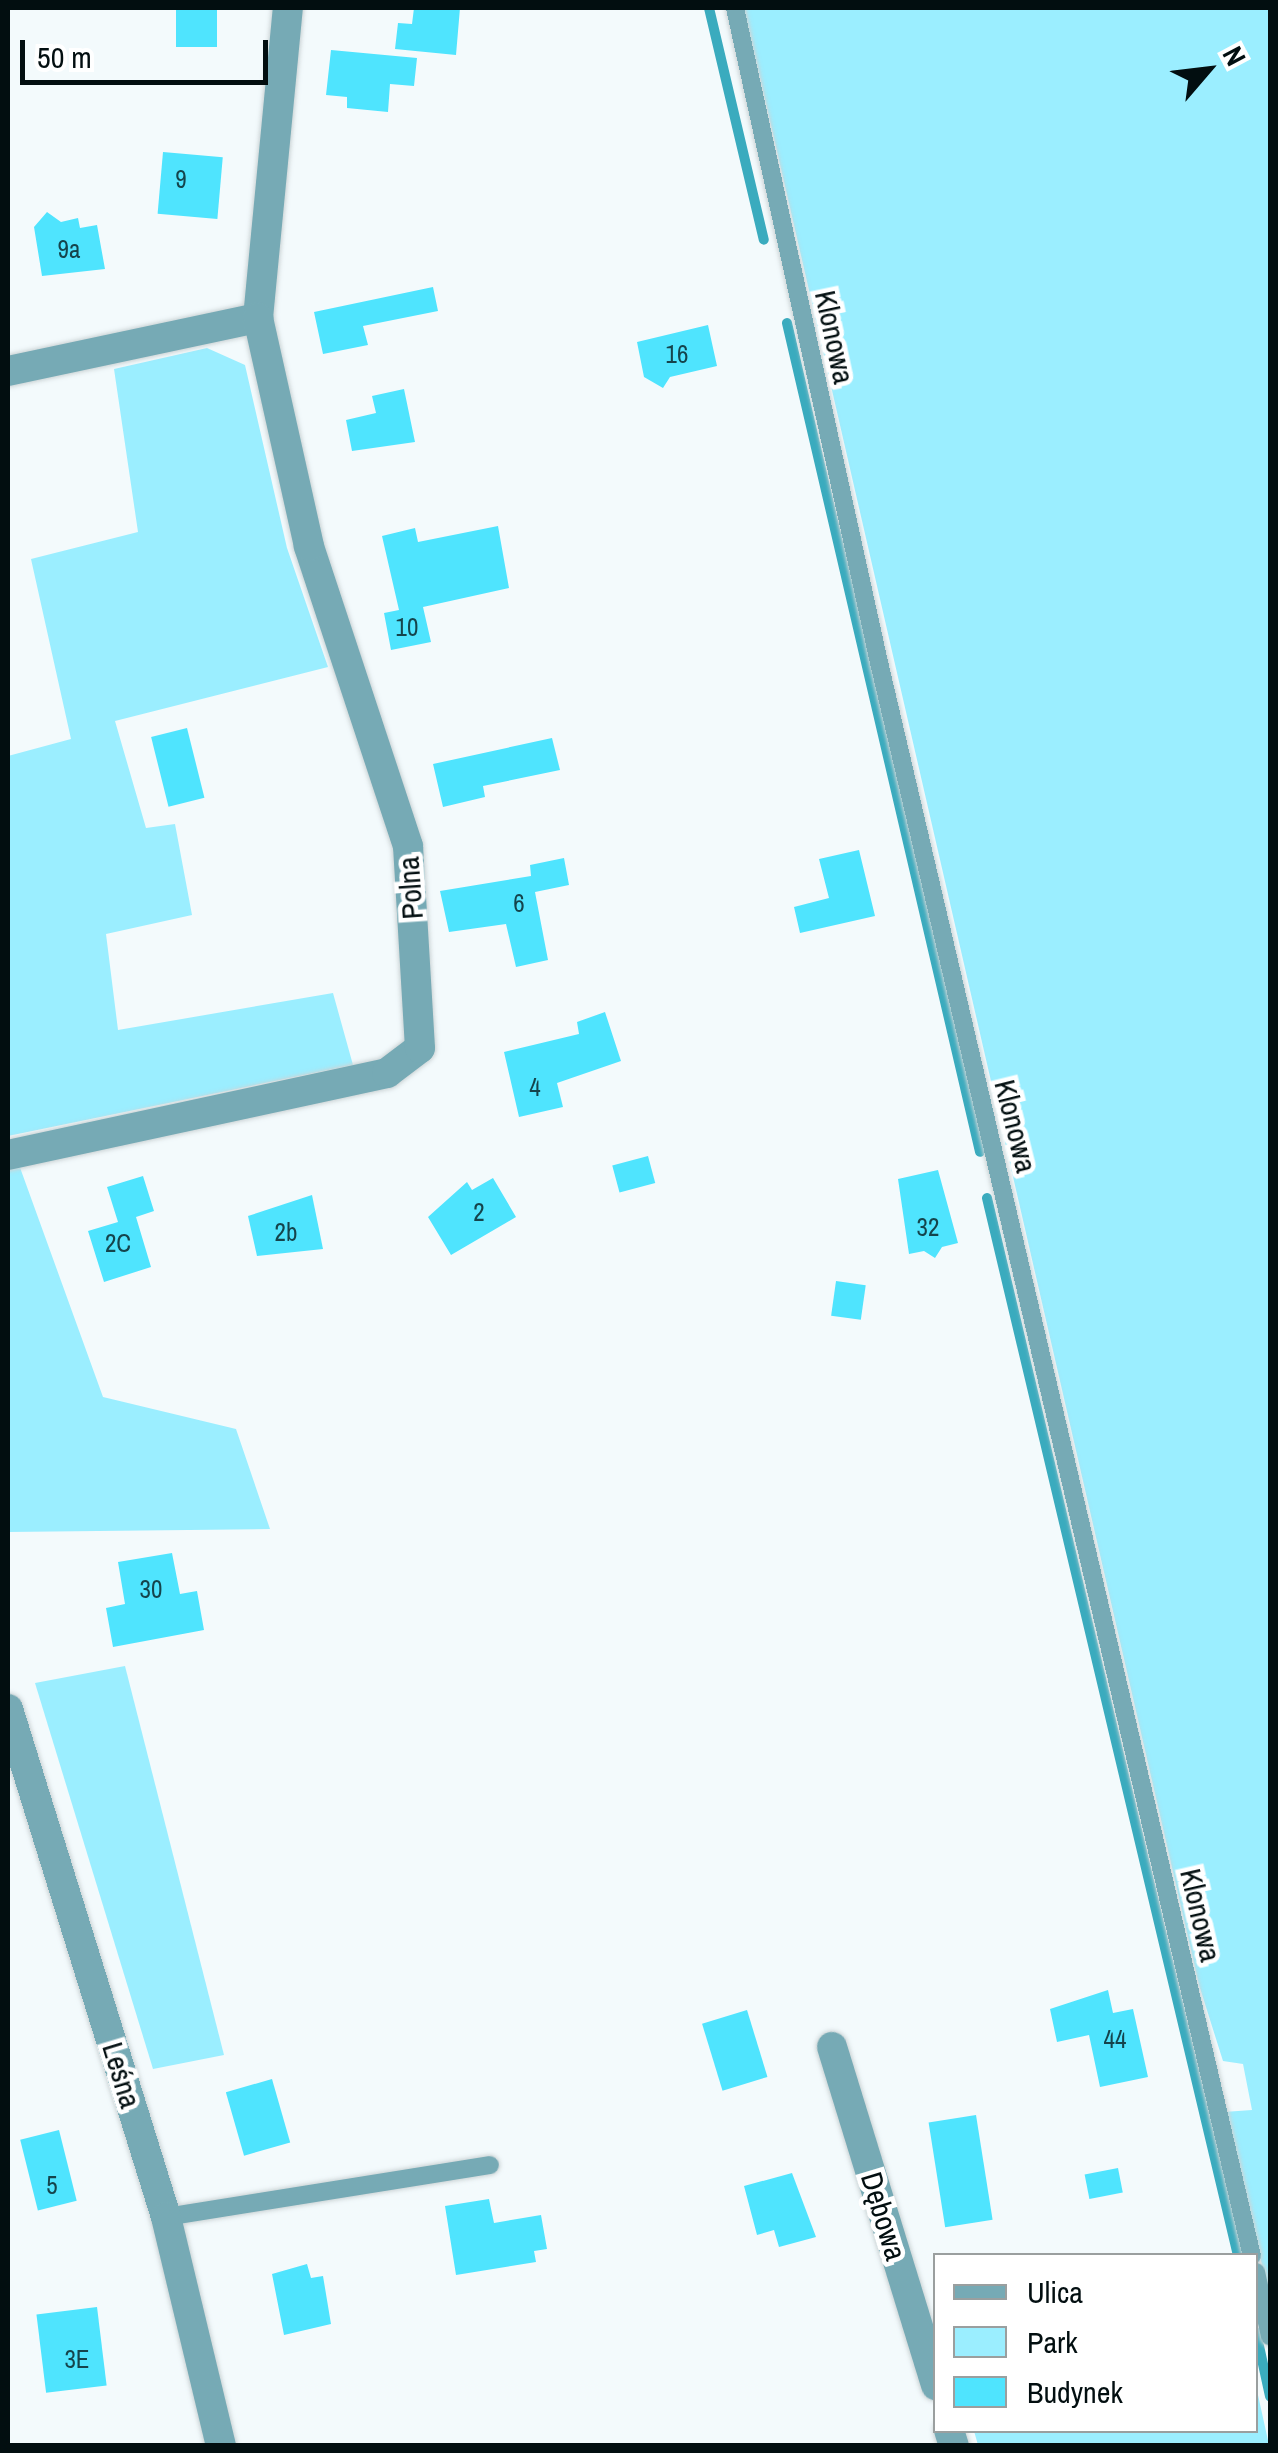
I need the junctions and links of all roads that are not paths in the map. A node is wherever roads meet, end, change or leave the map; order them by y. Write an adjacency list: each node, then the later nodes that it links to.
1 (288, 8): 3 (street, Polna)
2 (735, 8): 11 (lane, Klonowa)
3 (258, 318): 4 (street); 5 (street, Polna)
4 (8, 371)
5 (8, 1155)
6 (8, 1709): 7 (street, Leśna)
7 (12, 1739): 10 (street, Leśna)
8 (832, 2047): 14 (street, Dębowa)
9 (490, 2165): 10 (lane)
10 (166, 2217): 15 (street, Leśna)
11 (1251, 2253)
12 (1258, 2281): 13 (lane)
13 (1270, 2336)
14 (933, 2375)
15 (221, 2446)

